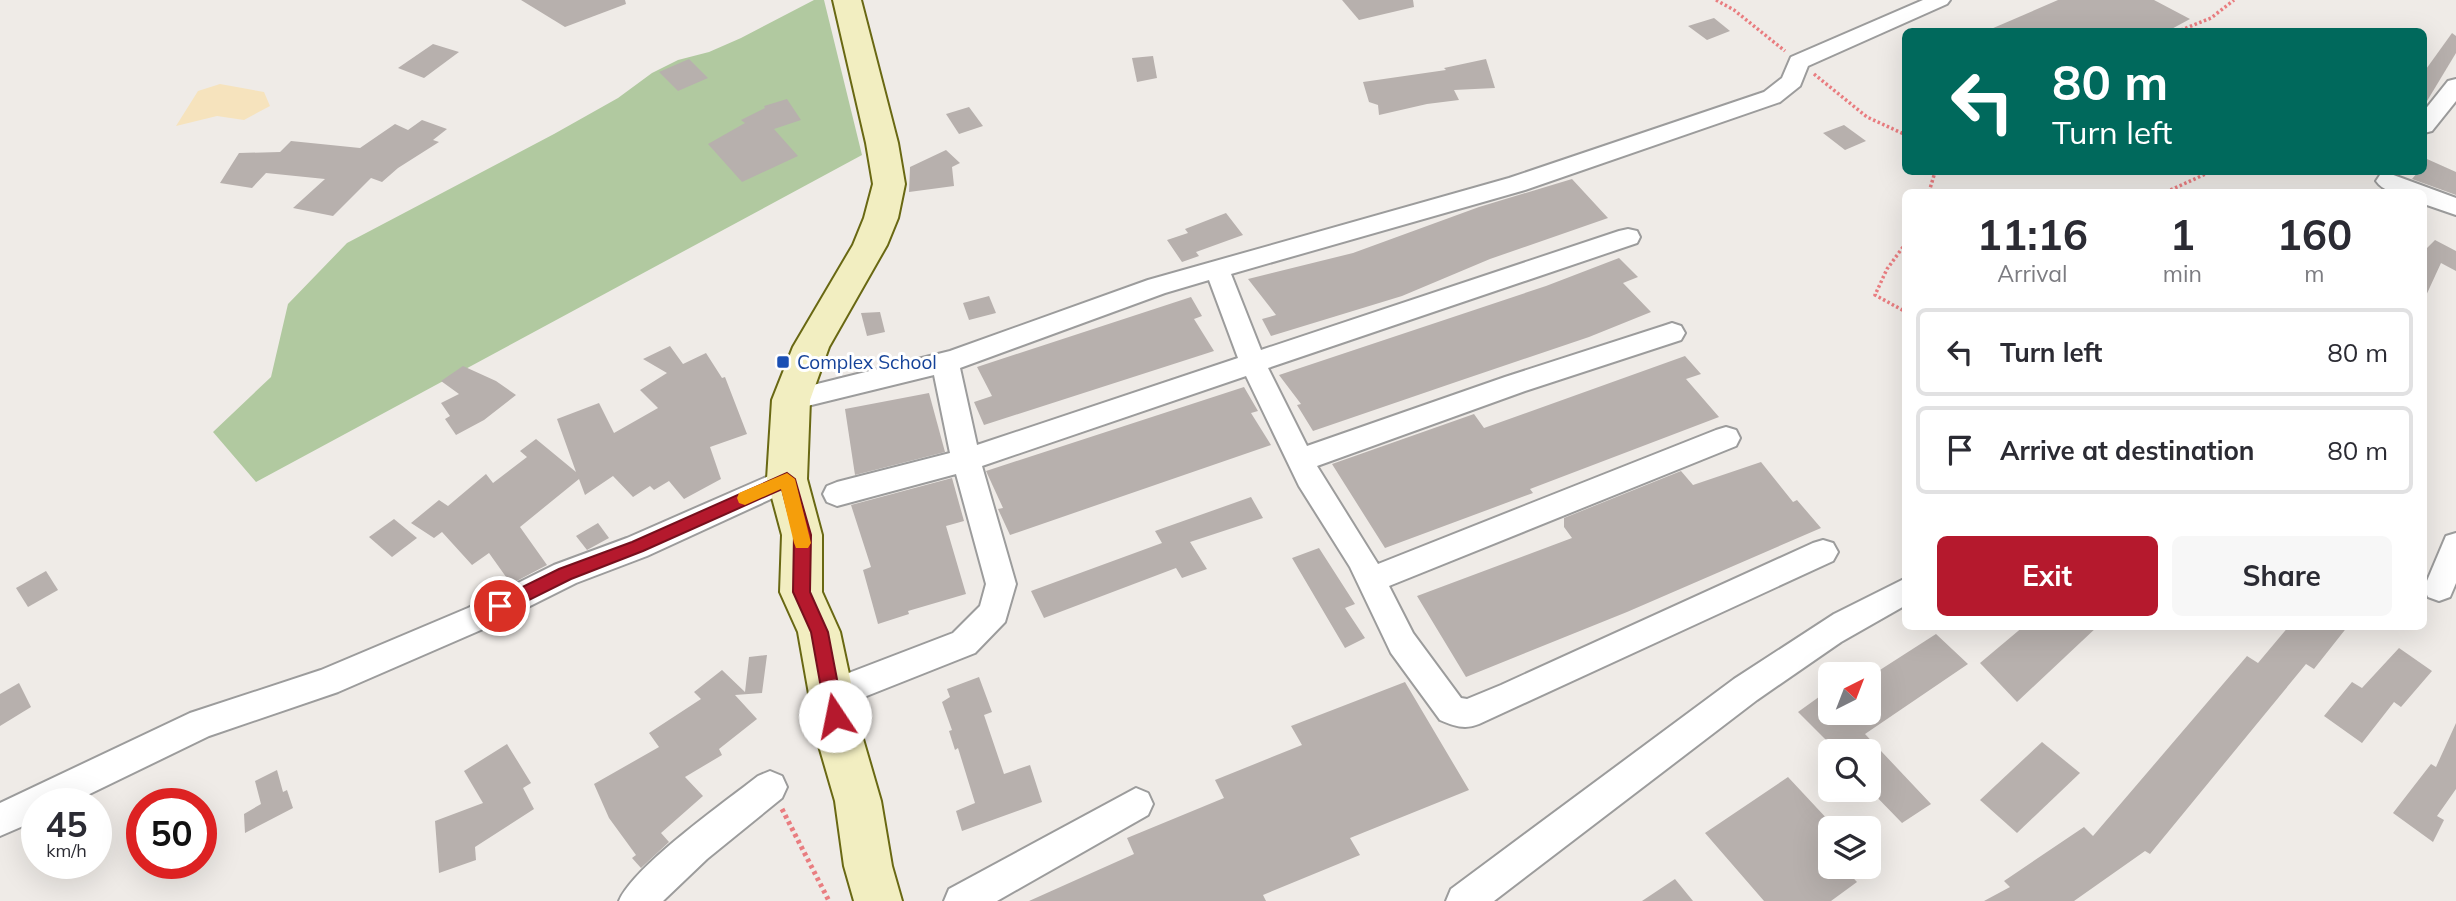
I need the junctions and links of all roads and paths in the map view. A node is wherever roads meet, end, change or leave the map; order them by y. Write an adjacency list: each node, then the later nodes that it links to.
1 (847, 0): 23 (main road)
2 (1716, 0): 6 (path)
3 (1940, 0): 6 (street)
4 (2234, 0): 5 (path)
5 (2186, 28)
6 (1799, 62): 9 (path); 18 (street)
7 (2456, 86): 8 (street)
8 (2427, 122)
9 (1902, 133)
10 (2203, 175): 12 (path)
11 (2388, 182): 13 (street)
12 (2173, 189)
13 (2408, 189)
14 (2427, 196): 15 (street)
15 (2456, 208)
16 (1629, 237): 22 (street)
17 (1902, 248): 19 (path)
18 (1217, 269): 21 (street); 22 (street)
19 (1902, 313)
20 (1672, 333): 26 (street)
21 (945, 362): 23 (street); 25 (street)
22 (1253, 364): 25 (street); 26 (street)
23 (791, 400): 27 (main road)
24 (1726, 438): 31 (street)
25 (965, 460): 28 (street); 34 (street)
26 (1301, 460): 31 (street)
27 (787, 479): 34 (main road); 37 (street)
28 (837, 494)
29 (2456, 545): 32 (street)
30 (1823, 552): 31 (street)
31 (1371, 580)
32 (2440, 589)
33 (1902, 593): 42 (street)
34 (831, 694): 40 (main road)
35 (770, 787): 38 (street); 39 (path)
36 (1136, 804): 41 (street)
37 (0, 820)
38 (637, 901)
39 (829, 901)
40 (878, 901)
41 (962, 901)
42 (1464, 901)

